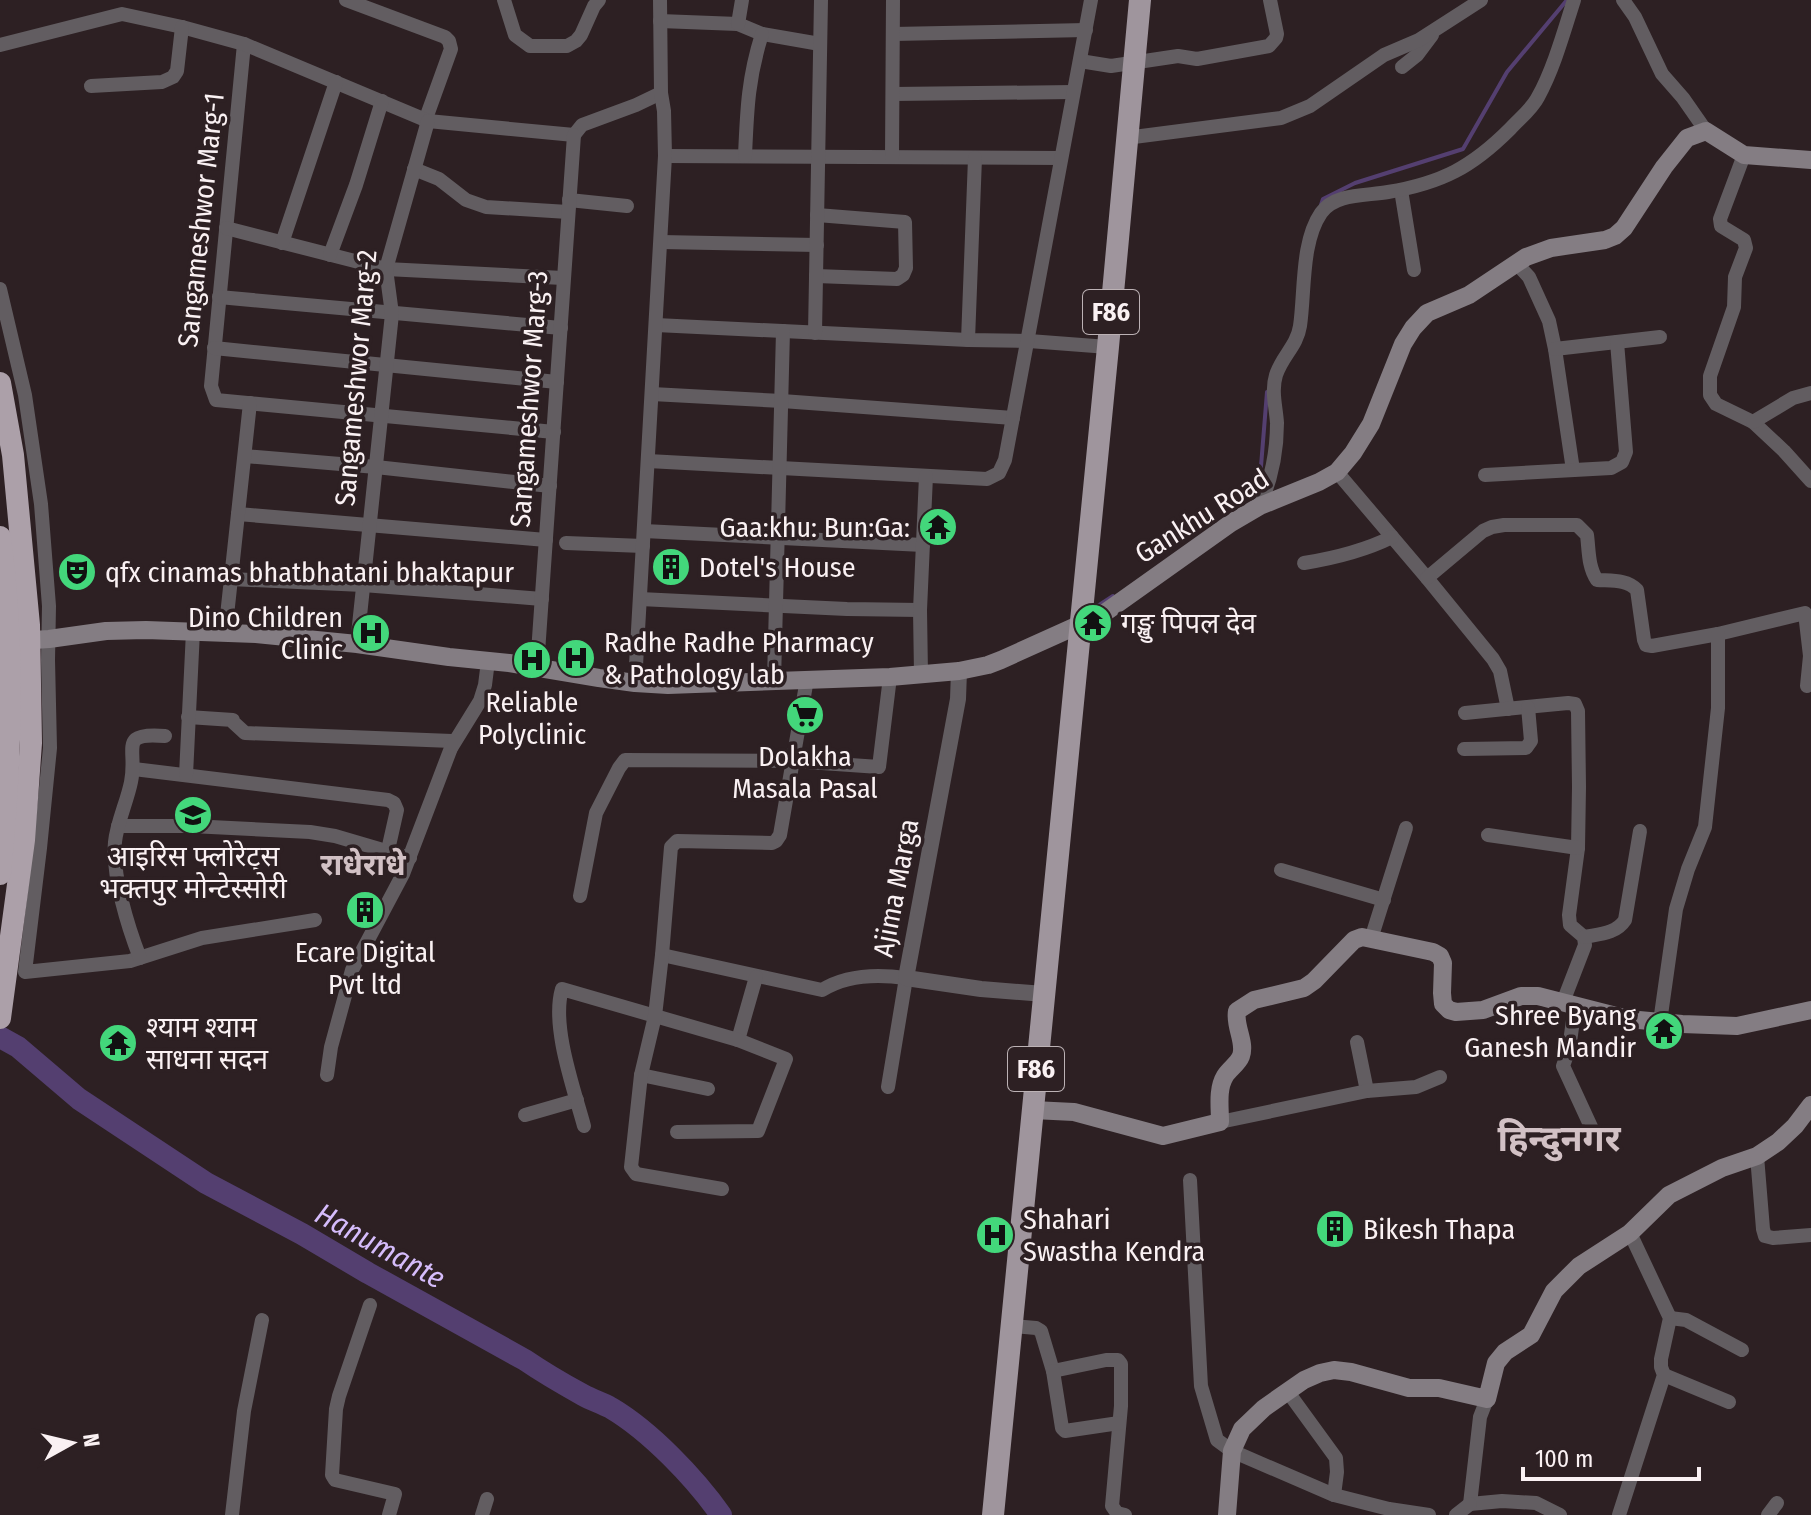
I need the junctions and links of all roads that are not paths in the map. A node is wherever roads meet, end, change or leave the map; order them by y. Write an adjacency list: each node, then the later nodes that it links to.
1 (346, 0): 34 (street, Sangameshwor Marg-2)
2 (504, 0): 3 (street)
3 (599, 0)
4 (660, 0): 15 (street)
5 (742, 0): 16 (street)
6 (821, 0): 23 (street)
7 (893, 0): 21 (street)
8 (1091, 0): 18 (street)
9 (1140, 0): 26 (main road, F86)
10 (1270, 0): 26 (street)
11 (1481, 0): 19 (street)
12 (1574, 0): 47 (street)
13 (1623, 0): 35 (street)
14 (122, 5): 17 (street); 24 (street)
15 (660, 21): 16 (street); 31 (street)
16 (738, 24): 20 (street)
17 (182, 27): 22 (street); 29 (street)
18 (1086, 30): 21 (street); 25 (street)
19 (1433, 31): 27 (street); 37 (street)
20 (762, 34): 23 (street); 40 (street)
21 (893, 34): 32 (street)
22 (244, 44): 28 (street); 51 (street, Sangameshwor Marg-1)
23 (820, 44): 41 (street)
24 (0, 45)
25 (1080, 61): 26 (street); 30 (street)
26 (1134, 64): 37 (main road, F86)
27 (1402, 67)
28 (336, 82): 33 (street); 53 (street)
29 (91, 86)
30 (1073, 92): 32 (street); 44 (street)
31 (661, 93): 36 (street); 39 (street)
32 (893, 94): 42 (street)
33 (382, 101): 34 (street); 55 (street)
34 (427, 121): 36 (street); 46 (street, Sangameshwor Marg-2)
35 (1706, 131): 38 (main road); 56 (main road, Gankhu Road)
36 (574, 135): 48 (street, Sangameshwor Marg-3)
37 (1126, 138): 72 (main road, F86)
38 (1744, 155): 45 (main road); 84 (street)
39 (665, 156): 40 (street); 52 (street)
40 (745, 156): 41 (street)
41 (818, 157): 42 (street); 50 (street)
42 (892, 157): 43 (street)
43 (975, 158): 44 (street); 69 (street)
44 (1061, 158): 70 (street)
45 (1811, 160)
46 (414, 169): 48 (street); 57 (street, Sangameshwor Marg-2)
47 (1401, 190): 58 (street); 96 (street)
48 (568, 206): 49 (street); 60 (street, Sangameshwor Marg-3)
49 (627, 206)
50 (817, 215): 54 (street); 59 (street)
51 (226, 228): 53 (street); 62 (street, Sangameshwor Marg-1)
52 (661, 242): 54 (street); 64 (street)
53 (282, 243): 55 (street)
54 (817, 245): 59 (street)
55 (330, 255): 57 (street)
56 (1517, 264): 74 (street); 91 (main road, Gankhu Road)
57 (386, 269): 60 (street); 63 (street, Sangameshwor Marg-2)
58 (1414, 270)
59 (816, 276): 67 (street)
60 (563, 278): 65 (street, Sangameshwor Marg-3)
61 (0, 289): 119 (street)
62 (219, 297): 63 (street); 73 (street, Sangameshwor Marg-1)
63 (392, 314): 65 (street); 75 (street, Sangameshwor Marg-2)
64 (656, 325): 66 (street); 79 (street)
65 (561, 328): 76 (street, Sangameshwor Marg-3)
66 (783, 331): 67 (street); 80 (street)
67 (815, 333): 69 (street)
68 (1660, 337): 71 (street)
69 (968, 340): 70 (street)
70 (1029, 341): 72 (street); 83 (street)
71 (1617, 342): 74 (street); 90 (street)
72 (1108, 347): 115 (main road, F86)
73 (214, 348): 75 (street); 81 (street, Sangameshwor Marg-1)
74 (1555, 349): 90 (street)
75 (387, 366): 76 (street); 82 (street, Sangameshwor Marg-2)
76 (557, 382): 85 (street, Sangameshwor Marg-3)
77 (0, 383): 119 (highway)
78 (1811, 393): 84 (street)
79 (652, 394): 80 (street); 87 (street)
80 (782, 401): 83 (street); 88 (street)
81 (250, 403): 82 (street); 86 (street)
82 (381, 415): 85 (street); 89 (street, Sangameshwor Marg-2)
83 (1013, 418): 93 (street)
84 (1753, 422): 94 (street)
85 (554, 432): 95 (street, Sangameshwor Marg-3)
86 (245, 456): 89 (street); 97 (street)
87 (648, 461): 88 (street); 102 (street)
88 (780, 466): 93 (street); 101 (street)
89 (376, 467): 95 (street); 98 (street, Sangameshwor Marg-2)
90 (1573, 470): 92 (street)
91 (1337, 472): 96 (main road, Gankhu Road); 100 (street)
92 (1485, 475)
93 (926, 476): 105 (street)
94 (1811, 481)
95 (550, 486): 103 (street, Sangameshwor Marg-3)
96 (1260, 506): 115 (main road, Gankhu Road)
97 (238, 514): 98 (street); 108 (street)
98 (370, 525): 103 (street); 109 (street, Sangameshwor Marg-2)
99 (0, 537): 119 (highway)
100 (1392, 537): 106 (street); 107 (street)
101 (778, 538): 102 (street); 105 (street); 112 (street)
102 (643, 539): 104 (street); 111 (street)
103 (546, 540): 110 (street, Sangameshwor Marg-3)
104 (566, 543)
105 (923, 545): 113 (street)
106 (1304, 563)
107 (1427, 578): 118 (street); 131 (street)
108 (231, 579): 109 (street); 117 (street)
109 (363, 585): 110 (street); 120 (street, Sangameshwor Marg-2)
110 (542, 599): 122 (street, Sangameshwor Marg-3)
111 (640, 599): 112 (street); 128 (street)
112 (776, 605): 113 (street); 127 (street)
113 (920, 610): 124 (street)
114 (1808, 612): 118 (street); 129 (street)
115 (1081, 624): 123 (main road, Gankhu Road); 158 (main road, F86)
116 (193, 631): 117 (main road, Gankhu Road); 119 (main road, Gankhu Road); 133 (street)
117 (225, 634): 120 (main road, Gankhu Road)
118 (1718, 634): 163 (street)
119 (22, 641): 148 (highway); 155 (street); 162 (highway)
120 (357, 644): 121 (main road, Gankhu Road)
121 (488, 661): 122 (main road, Gankhu Road); 135 (street)
122 (537, 667): 128 (main road, Gankhu Road)
123 (959, 671): 124 (main road, Gankhu Road); 157 (street, Ajima Marga)
124 (921, 674): 125 (main road, Gankhu Road)
125 (890, 677): 126 (main road, Gankhu Road); 137 (street)
126 (807, 679): 127 (main road, Gankhu Road); 137 (street)
127 (774, 681): 128 (main road, Gankhu Road)
128 (635, 683)
129 (1807, 686)
130 (1528, 707): 131 (street); 136 (street); 144 (street)
131 (1508, 709): 132 (street)
132 (1465, 713)
133 (188, 717): 135 (street); 139 (street)
134 (165, 736): 138 (street)
135 (451, 748): 146 (street)
136 (1464, 749)
137 (793, 761): 149 (street); 154 (street)
138 (134, 769): 139 (street); 140 (street)
139 (186, 775): 145 (street)
140 (118, 826): 145 (street); 155 (street)
141 (1406, 828): 150 (street)
142 (1640, 831): 152 (street)
143 (1488, 835): 144 (street)
144 (1578, 848): 152 (street)
145 (388, 850): 146 (street)
146 (410, 858): 166 (street)
147 (1281, 870): 150 (street)
148 (0, 874)
149 (580, 896)
150 (1384, 900): 153 (street)
151 (315, 920): 155 (street)
152 (1584, 937): 159 (street)
153 (1371, 939): 159 (main road); 176 (main road)
154 (662, 955): 156 (street); 161 (street)
155 (140, 958)
156 (756, 977): 157 (street); 164 (street)
157 (906, 978): 158 (street, Ajima Marga); 169 (street)
158 (1044, 994): 174 (main road, F86)
159 (1569, 1004): 163 (main road); 179 (street)
160 (1811, 1010): 163 (main road)
161 (655, 1016): 164 (street); 167 (street); 172 (street)
162 (0, 1018)
163 (1660, 1022)
164 (738, 1040): 178 (street)
165 (1357, 1042): 171 (street)
166 (327, 1075)
167 (641, 1075): 170 (street); 182 (street)
168 (1440, 1077): 171 (street)
169 (888, 1087)
170 (708, 1089)
171 (1367, 1091): 176 (street)
172 (577, 1100): 175 (street); 177 (street)
173 (1811, 1105): 180 (main road)
174 (1033, 1110): 176 (main road); 188 (main road, F86)
175 (525, 1115)
176 (1220, 1122)
177 (584, 1126)
178 (677, 1132)
179 (1598, 1142)
180 (1757, 1156): 183 (main road); 184 (street)
181 (1190, 1180): 196 (street)
182 (722, 1189)
183 (1630, 1233): 186 (street); 193 (main road)
184 (1811, 1235)
185 (370, 1305): 202 (street)
186 (1670, 1318): 189 (street); 191 (street)
187 (262, 1320): 201 (street)
188 (1012, 1326): 190 (street); 204 (main road, F86)
189 (1742, 1350)
190 (1053, 1371): 195 (street); 195 (street)
191 (1664, 1375): 194 (street); 210 (street)
192 (1288, 1392): 193 (main road); 196 (main road); 197 (street)
193 (1487, 1399): 199 (street)
194 (1729, 1402)
195 (1119, 1423): 205 (street)
196 (1232, 1451): 197 (street); 206 (main road)
197 (1334, 1495): 200 (street)
198 (487, 1499): 203 (street)
199 (1470, 1504): 208 (street); 209 (street)
200 (1389, 1512): 207 (street)
201 (232, 1515)
202 (389, 1515)
203 (482, 1515)
204 (993, 1515)
205 (1125, 1515)
206 (1227, 1515)
207 (1429, 1515)
208 (1456, 1515)
209 (1560, 1515)
210 (1619, 1515)

